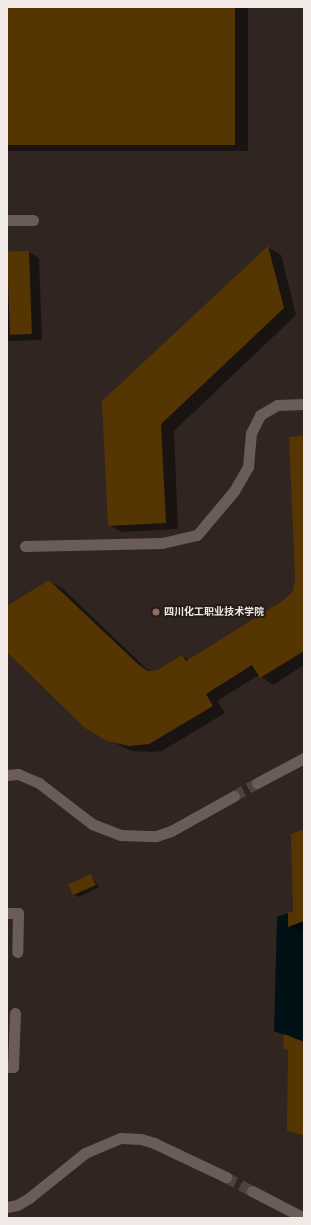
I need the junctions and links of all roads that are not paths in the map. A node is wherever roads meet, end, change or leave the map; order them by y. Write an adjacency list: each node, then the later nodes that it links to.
1 (7, 220): 2 (street)
2 (33, 220)
3 (304, 404): 4 (street)
4 (25, 546)
5 (304, 758): 7 (street)
6 (7, 774): 8 (street)
7 (257, 783)
8 (234, 796)
9 (7, 913): 10 (street)
10 (17, 952)
11 (15, 1013): 12 (street)
12 (7, 1067)
13 (226, 1177): 15 (street)
14 (252, 1190): 16 (street)
15 (7, 1207)
16 (304, 1218)

